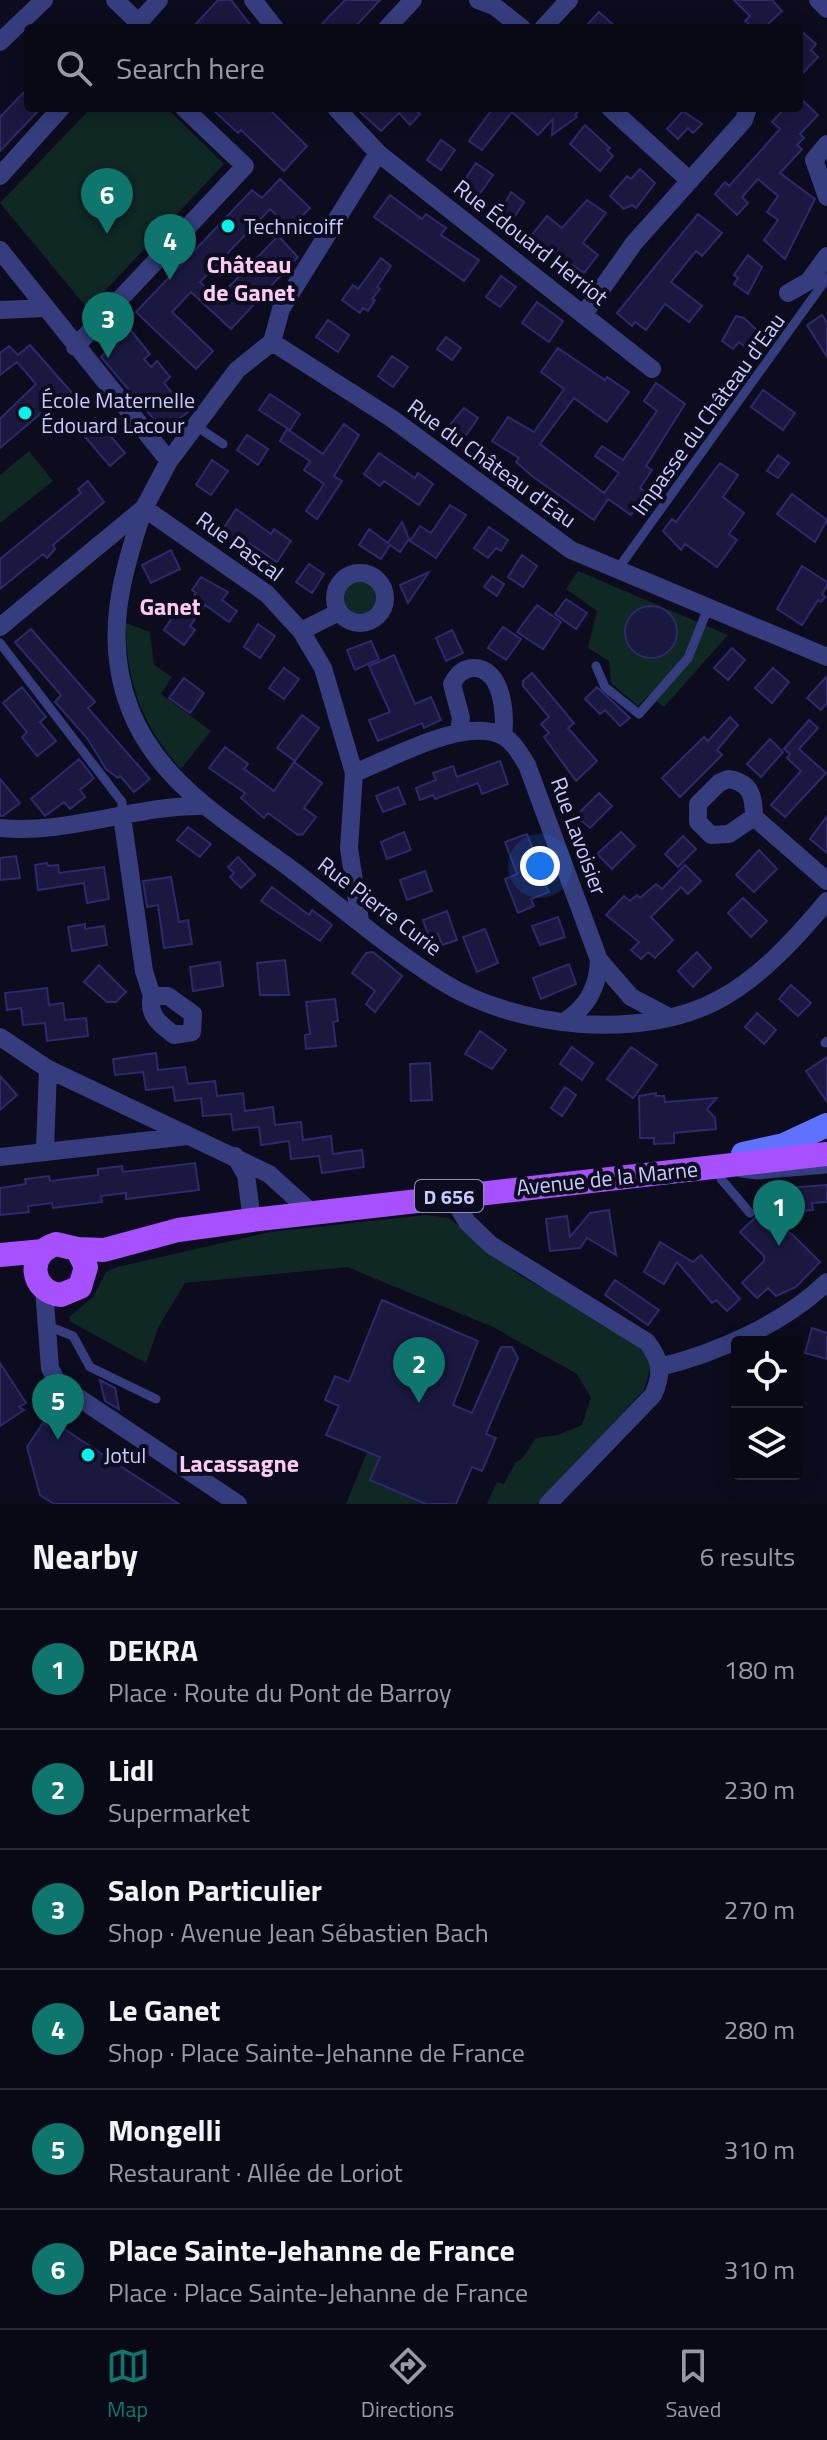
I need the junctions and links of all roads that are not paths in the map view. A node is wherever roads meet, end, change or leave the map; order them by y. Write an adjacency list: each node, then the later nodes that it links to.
1 (44, 0): 16 (street)
2 (115, 0): 10 (street)
3 (159, 0): 11 (street)
4 (253, 0): 12 (street)
5 (413, 0): 13 (street)
6 (478, 0): 14 (street)
7 (569, 0): 15 (street)
8 (818, 0): 9 (street)
9 (827, 9)
10 (135, 24)
11 (137, 24)
12 (272, 24)
13 (391, 24)
14 (517, 24)
15 (547, 24)
16 (0, 42)
17 (57, 112): 24 (street)
18 (188, 112): 35 (street)
19 (340, 112): 23 (street, Rue Édouard Herriot)
20 (614, 112): 25 (street)
21 (747, 112): 25 (street)
22 (827, 144): 26 (street)
23 (378, 153): 33 (street, Rue Édouard Herriot); 34 (street)
24 (0, 176)
25 (690, 181): 33 (street)
26 (827, 197)
27 (827, 256): 30 (street)
28 (2, 259): 31 (street)
29 (827, 278): 41 (lane, Impasse du Château d'Eau)
30 (788, 293)
31 (45, 308): 32 (street); 35 (street)
32 (0, 310)
33 (584, 314): 36 (street, Rue Édouard Herriot)
34 (272, 342): 37 (street); 41 (street, Rue du Château d'Eau)
35 (75, 347): 39 (street)
36 (652, 369)
37 (196, 426): 38 (lane); 39 (street)
38 (223, 444)
39 (169, 461): 40 (street)
40 (144, 508): 44 (street); 45 (street, Rue Pascal); 52 (street, Rue Pierre Curie)
41 (617, 570): 42 (street, Rue du Château d'Eau)
42 (708, 608): 47 (street, Rue du Château d'Eau); 48 (lane)
43 (339, 612): 45 (street)
44 (0, 627)
45 (301, 631): 51 (street, Rue Pascal)
46 (0, 643): 53 (lane)
47 (827, 657)
48 (596, 666)
49 (459, 732): 50 (street); 50 (street); 51 (street)
50 (503, 736): 59 (street, Rue Lavoisier)
51 (354, 773): 58 (street, Rue Pascal)
52 (206, 806): 53 (street); 58 (street, Rue Pierre Curie)
53 (122, 816): 55 (street); 60 (street)
54 (754, 817): 56 (street)
55 (0, 828)
56 (827, 881)
57 (827, 901): 61 (street, Rue Pierre Curie)
58 (360, 921): 62 (street, Rue Pierre Curie)
59 (599, 960): 61 (street, Rue Lavoisier); 62 (street)
60 (152, 996)
61 (669, 1017): 62 (street, Rue Pierre Curie)
62 (564, 1022)
63 (0, 1037): 64 (street)
64 (48, 1069): 66 (street); 67 (street)
65 (827, 1125): 73 (main road, D 656)
66 (191, 1136): 67 (street); 69 (street)
67 (45, 1150): 70 (street)
68 (827, 1154): 71 (main road, Avenue de la Marne)
69 (235, 1156): 75 (street); 77 (street)
70 (0, 1157)
71 (727, 1166): 72 (lane); 73 (main road, Avenue de la Marne); 76 (lane)
72 (827, 1169)
73 (645, 1172): 74 (main road, Avenue de la Marne / D 656)
74 (451, 1195): 75 (main road, Avenue de la Marne / D 656); 85 (street)
75 (311, 1212): 77 (main road, Avenue de la Marne / D 656)
76 (750, 1213)
77 (252, 1220): 80 (main road, Avenue de la Marne / D 656)
78 (43, 1251): 79 (main road); 80 (main road); 83 (main road)
79 (0, 1255)
80 (82, 1258): 83 (main road)
81 (0, 1268): 83 (main road)
82 (827, 1282): 85 (street)
83 (49, 1287): 84 (street)
84 (48, 1326): 86 (lane); 87 (street)
85 (660, 1367): 88 (street)
86 (156, 1399)
87 (238, 1504)
88 (548, 1504)

